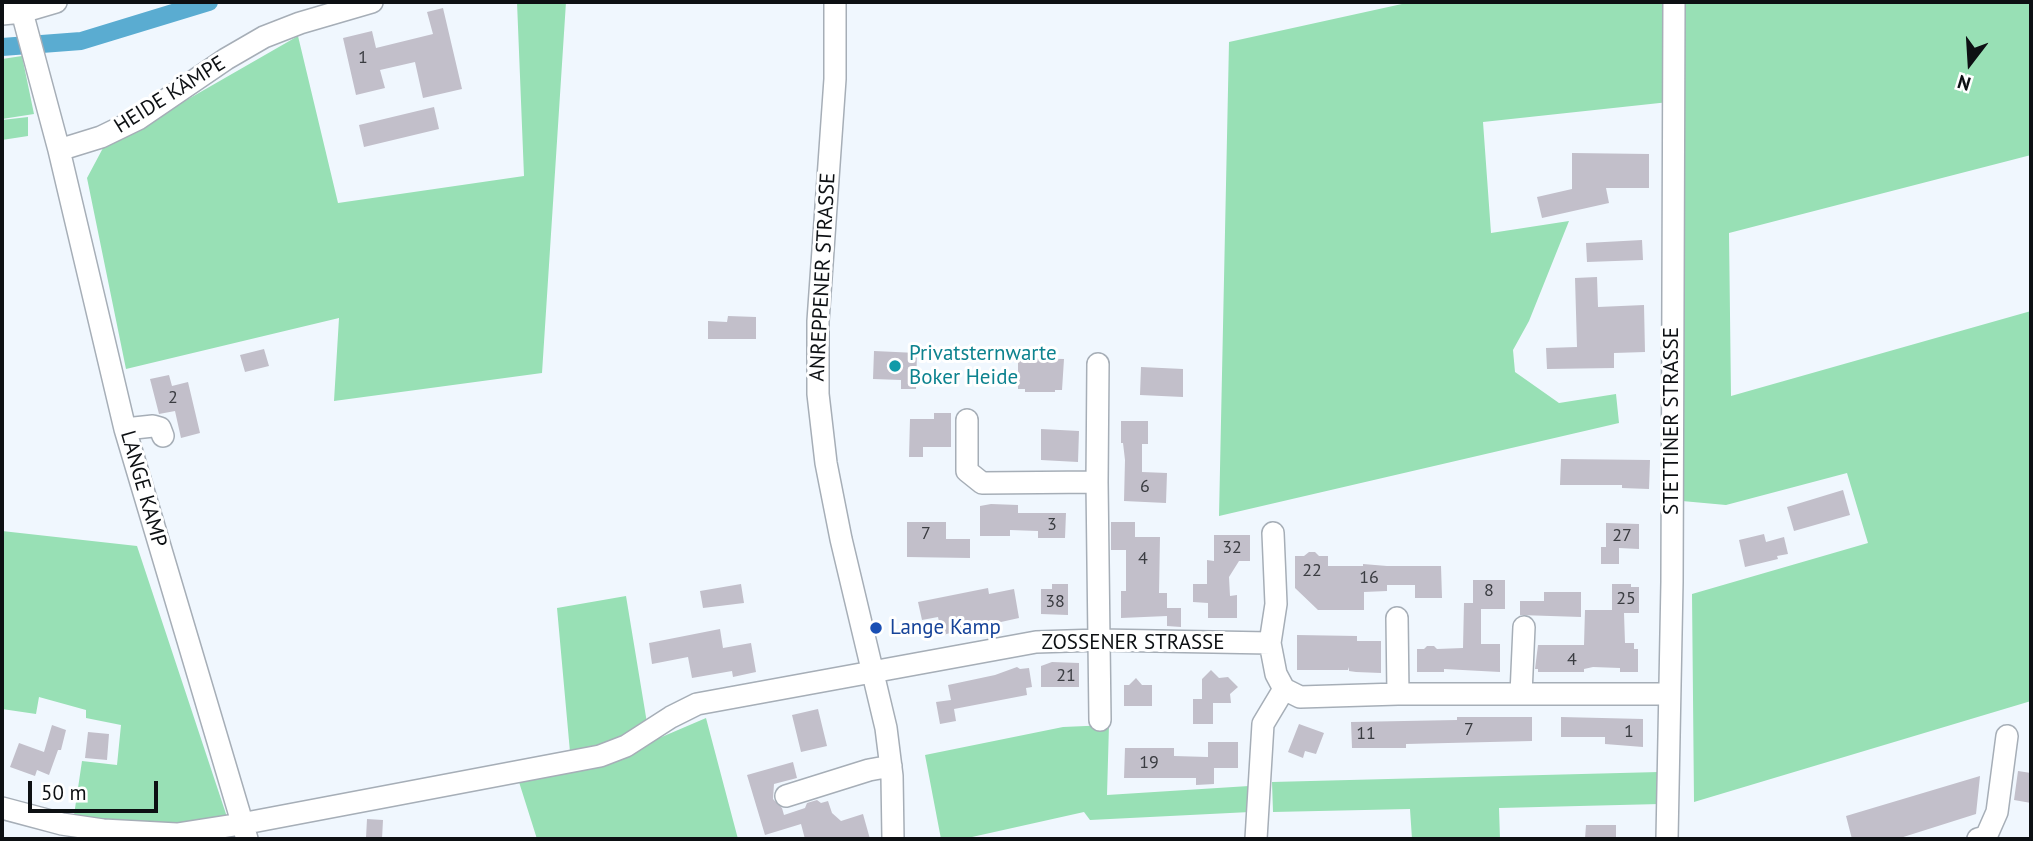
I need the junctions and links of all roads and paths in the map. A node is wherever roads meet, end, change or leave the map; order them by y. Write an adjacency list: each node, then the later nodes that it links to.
1 (56, 2): 5 (street)
2 (372, 2): 6 (street, HEIDE KÄMPE)
3 (835, 2): 17 (street, ANREPPENER STRASSE)
4 (1674, 2): 21 (street, STETTINER STRASSE)
5 (17, 17): 6 (street)
6 (59, 149): 9 (street, LANGE KAMP)
7 (1098, 363): 11 (street)
8 (967, 420): 11 (street)
9 (125, 429): 10 (street); 27 (street, LANGE KAMP)
10 (163, 436)
11 (1097, 482): 15 (street)
12 (1273, 533): 16 (street)
13 (1397, 618): 19 (street)
14 (1524, 627): 20 (street)
15 (1099, 640): 16 (street, ZOSSENER STRASSE); 17 (street, ZOSSENER STRASSE); 22 (street)
16 (1269, 643): 18 (street)
17 (873, 671): 24 (street, ANREPPENER STRASSE); 27 (street)
18 (1284, 689): 19 (street); 30 (street)
19 (1398, 694): 20 (street)
20 (1521, 694): 21 (street)
21 (1668, 694): 31 (street, STETTINER STRASSE)
22 (1100, 720)
23 (2007, 736): 28 (street)
24 (891, 765): 25 (street); 29 (street, ANREPPENER STRASSE)
25 (786, 796)
26 (2, 808): 27 (street)
27 (244, 832)
28 (1983, 838)
29 (893, 839)
30 (1256, 839)
31 (1667, 839)

